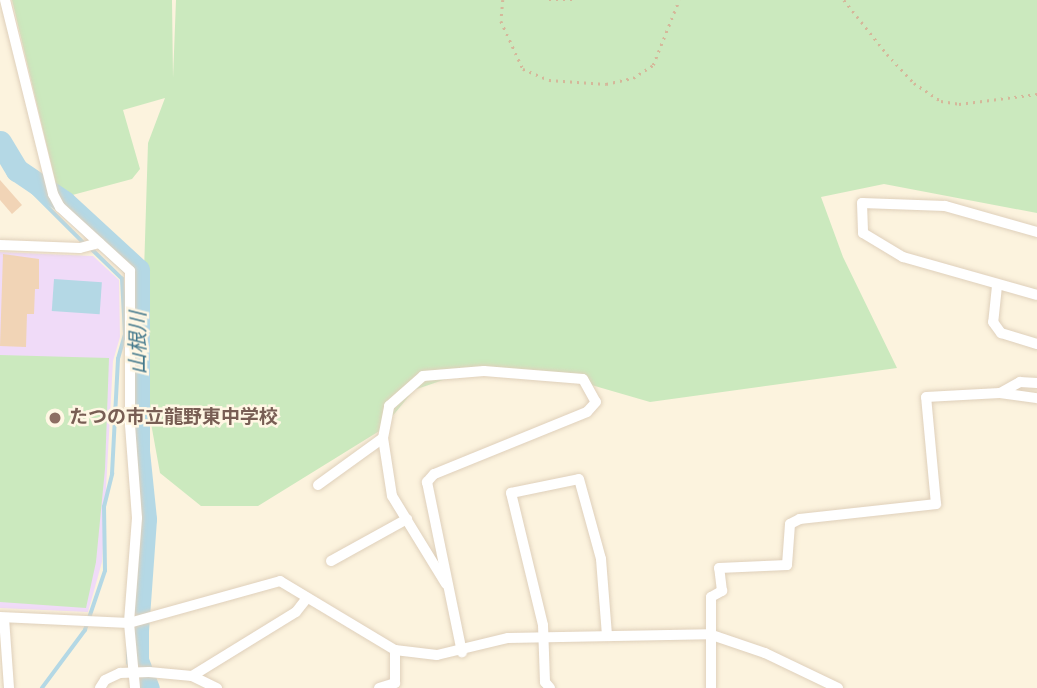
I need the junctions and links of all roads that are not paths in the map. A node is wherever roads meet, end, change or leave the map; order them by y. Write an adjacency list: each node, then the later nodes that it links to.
1 (5, 0): 3 (street)
2 (1037, 232): 5 (street)
3 (99, 243): 4 (street); 18 (street)
4 (0, 245)
5 (997, 286): 6 (street); 7 (street)
6 (1037, 295)
7 (1037, 344)
8 (1037, 383): 9 (street)
9 (1000, 393): 10 (street); 19 (street)
10 (1037, 398)
11 (383, 438): 12 (street); 13 (street); 15 (street)
12 (318, 485)
13 (407, 519): 14 (street); 15 (street)
14 (331, 561)
15 (446, 584): 23 (street)
16 (307, 598): 18 (street); 22 (street); 25 (street)
17 (2, 618): 18 (street); 26 (street)
18 (129, 623): 24 (street)
19 (709, 634): 20 (street); 32 (street); 33 (street)
20 (607, 635): 21 (street); 21 (street)
21 (544, 636): 23 (street); 31 (street)
22 (395, 650): 23 (street); 30 (street)
23 (462, 652)
24 (139, 672): 25 (street); 27 (street); 28 (street)
25 (192, 676): 29 (street)
26 (9, 688)
27 (100, 688)
28 (135, 688)
29 (217, 688)
30 (379, 688)
31 (550, 688)
32 (711, 688)
33 (838, 688)

